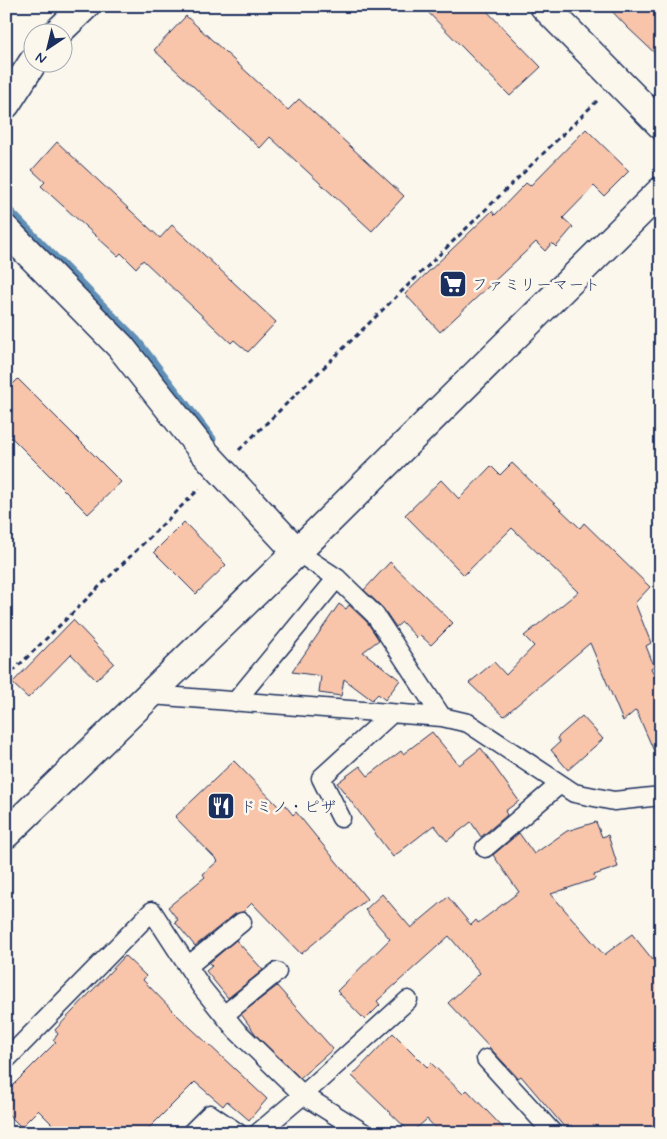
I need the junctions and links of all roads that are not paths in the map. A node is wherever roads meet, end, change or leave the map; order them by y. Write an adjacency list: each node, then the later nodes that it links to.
1 (85, 6): 3 (street)
2 (544, 6): 6 (street)
3 (68, 22)
4 (27, 72): 5 (street)
5 (6, 104)
6 (661, 125)
7 (661, 191): 9 (street)
8 (6, 230): 9 (street)
9 (297, 552): 10 (lane); 11 (street)
10 (337, 578): 12 (lane); 14 (lane)
11 (151, 696): 12 (lane); 18 (street)
12 (235, 702): 13 (lane)
13 (391, 714): 14 (lane); 17 (lane)
14 (442, 717): 15 (lane)
15 (560, 784): 16 (lane); 19 (lane)
16 (661, 796)
17 (341, 818)
18 (8, 828)
19 (485, 848)
20 (242, 922): 21 (lane)
21 (188, 966): 24 (lane); 26 (lane)
22 (277, 972): 24 (lane)
23 (408, 1000): 27 (lane)
24 (224, 1015): 27 (lane)
25 (486, 1059): 32 (lane)
26 (6, 1060)
27 (303, 1095): 30 (lane); 31 (lane)
28 (191, 1133): 29 (lane)
29 (238, 1133)
30 (258, 1133)
31 (364, 1133)
32 (553, 1133)

